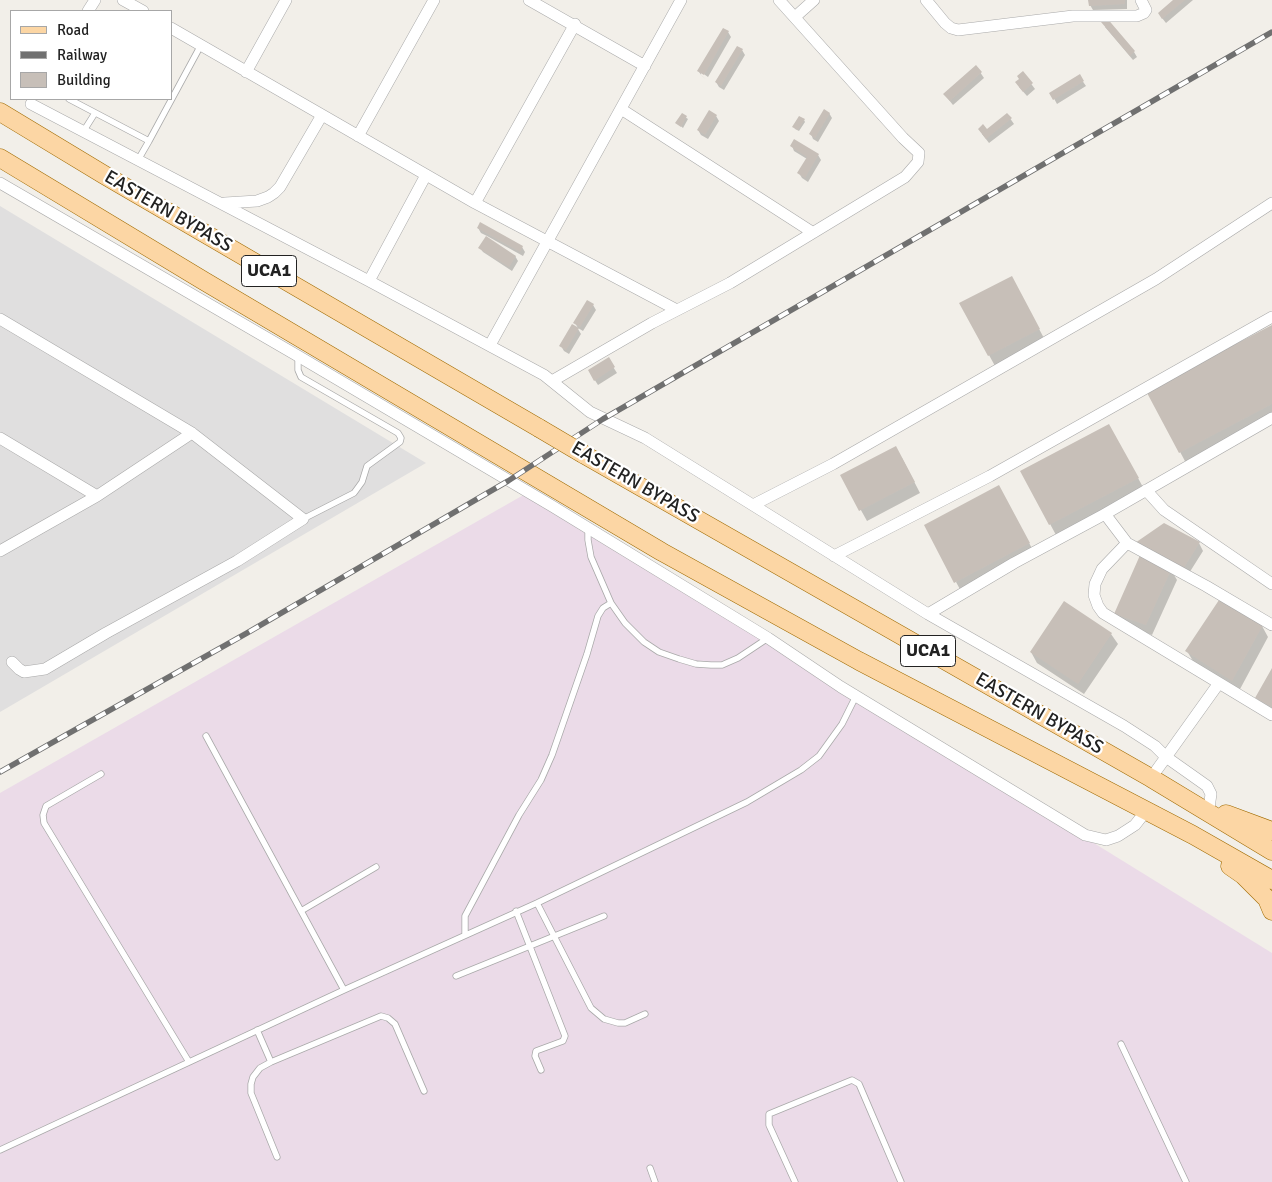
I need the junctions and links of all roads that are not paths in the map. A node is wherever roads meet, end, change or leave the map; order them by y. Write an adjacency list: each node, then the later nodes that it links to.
1 (286, 0): 14 (street)
2 (434, 0): 25 (street)
3 (529, 0): 10 (street)
4 (681, 0): 13 (street)
5 (779, 0): 9 (street)
6 (814, 0): 9 (street)
7 (926, 0): 8 (street)
8 (1141, 0)
9 (795, 17): 34 (street)
10 (574, 24): 13 (street); 32 (street)
11 (172, 29): 12 (street)
12 (201, 45): 14 (street); 15 (lane)
13 (645, 66): 19 (street)
14 (246, 72): 22 (street)
15 (172, 99)
16 (71, 100): 21 (lane)
17 (171, 100): 26 (lane)
18 (32, 101): 23 (street); 24 (street)
19 (621, 109): 34 (street); 35 (street)
20 (0, 112): 23 (main road, EASTERN BYPASS / UCA1)
21 (95, 112): 24 (lane); 26 (lane)
22 (322, 115): 25 (street); 31 (street)
23 (18, 123): 67 (main road, EASTERN BYPASS / UCA1, bridge)
24 (83, 132): 28 (street)
25 (358, 136): 29 (street)
26 (149, 141): 28 (lane)
27 (0, 158): 70 (main road, EASTERN BYPASS)
28 (138, 160): 31 (street)
29 (426, 175): 32 (street); 36 (street)
30 (0, 183): 41 (street)
31 (222, 203): 36 (street)
32 (475, 203): 35 (street)
33 (1272, 203): 48 (street)
34 (812, 232): 37 (street)
35 (547, 241): 37 (street); 40 (street)
36 (369, 281): 40 (street)
37 (677, 310): 42 (street)
38 (1272, 317): 54 (street)
39 (0, 319): 44 (street)
40 (490, 345): 42 (street)
41 (298, 356): 50 (lane); 51 (street)
42 (552, 381): 48 (street)
43 (1272, 418): 46 (street)
44 (192, 433): 47 (street); 50 (street)
45 (0, 438): 47 (street)
46 (1146, 490): 49 (street); 55 (street)
47 (97, 496): 53 (street)
48 (753, 505): 54 (street)
49 (1106, 514): 52 (street); 57 (street)
50 (303, 519): 60 (street)
51 (588, 529): 56 (lane); 59 (street)
52 (1127, 543): 58 (street); 61 (street)
53 (0, 551)
54 (834, 556): 57 (street)
55 (1272, 584)
56 (612, 603): 59 (lane); 81 (lane)
57 (928, 614): 65 (street)
58 (1272, 625)
59 (768, 638): 62 (street)
60 (12, 662)
61 (1219, 683): 63 (street); 65 (street)
62 (856, 696): 70 (street); 76 (lane)
63 (1272, 714)
64 (206, 736): 78 (lane)
65 (1166, 757): 67 (street); 69 (street)
66 (101, 774): 89 (lane)
67 (1151, 778): 68 (main road, EASTERN BYPASS / UCA1)
68 (1186, 800): 69 (main road); 73 (main road, EASTERN BYPASS / UCA1)
69 (1210, 808): 71 (main road)
70 (1146, 811): 72 (main road, EASTERN BYPASS)
71 (1272, 831)
72 (1193, 835): 75 (main road, EASTERN BYPASS); 77 (main road)
73 (1272, 851)
74 (376, 867): 78 (lane)
75 (1272, 880)
76 (537, 903): 79 (lane); 82 (lane)
77 (1272, 910)
78 (301, 911): 85 (lane)
79 (516, 911): 81 (lane); 83 (lane)
80 (604, 916): 82 (lane)
81 (465, 935): 85 (lane)
82 (555, 936): 83 (lane); 86 (lane)
83 (530, 946): 84 (lane); 91 (lane)
84 (456, 976)
85 (344, 990): 87 (lane)
86 (645, 1014)
87 (257, 1030): 89 (lane); 90 (lane)
88 (1121, 1044): 99 (lane)
89 (189, 1062): 93 (lane)
90 (271, 1062): 92 (lane); 94 (lane)
91 (541, 1070)
92 (424, 1091)
93 (0, 1150)
94 (277, 1157)
95 (650, 1168): 96 (lane)
96 (655, 1182)
97 (795, 1182): 98 (lane)
98 (901, 1182)
99 (1186, 1182)

